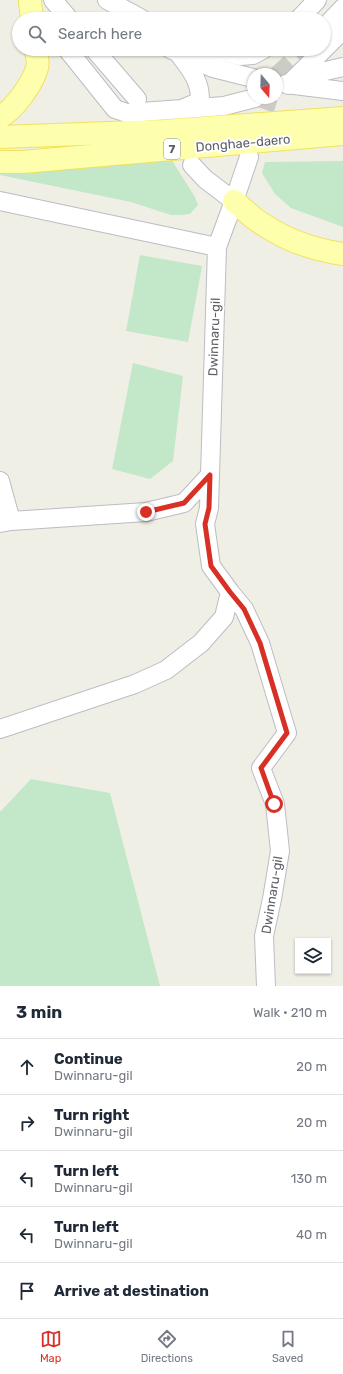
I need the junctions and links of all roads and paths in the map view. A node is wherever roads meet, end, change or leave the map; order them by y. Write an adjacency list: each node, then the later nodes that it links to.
1 (53, 0): 6 (street)
2 (96, 0): 7 (street)
3 (107, 0): 8 (street)
4 (317, 0): 9 (street)
5 (343, 8): 10 (street)
6 (63, 12)
7 (112, 12)
8 (129, 12)
9 (306, 12)
10 (331, 21)
11 (343, 30): 12 (street)
12 (331, 41)
13 (37, 56): 28 (main road)
14 (73, 56): 27 (street)
15 (100, 56): 25 (street)
16 (178, 56): 27 (street)
17 (184, 56): 20 (street)
18 (314, 56): 21 (street)
19 (343, 67): 22 (street)
20 (247, 76)
21 (283, 84)
22 (283, 85)
23 (283, 86): 24 (street)
24 (343, 91)
25 (137, 99)
26 (247, 100): 27 (street)
27 (184, 108)
28 (0, 117)
29 (341, 131): 30 (main road, Donghae-daero / 7); 32 (main road, Donghae-daero / 7)
30 (0, 137)
31 (249, 157): 35 (street, Dwinnaru-gil)
32 (0, 162)
33 (192, 165): 35 (street)
34 (0, 201): 36 (street)
35 (234, 201): 36 (street, Dwinnaru-gil); 37 (main road); 38 (main road)
36 (217, 247): 39 (street, Dwinnaru-gil)
37 (343, 248)
38 (343, 254)
39 (210, 475): 41 (street); 42 (street, Dwinnaru-gil)
40 (0, 481): 41 (street)
41 (5, 522)
42 (230, 592): 43 (street); 44 (street, Dwinnaru-gil)
43 (0, 729)
44 (266, 986)

